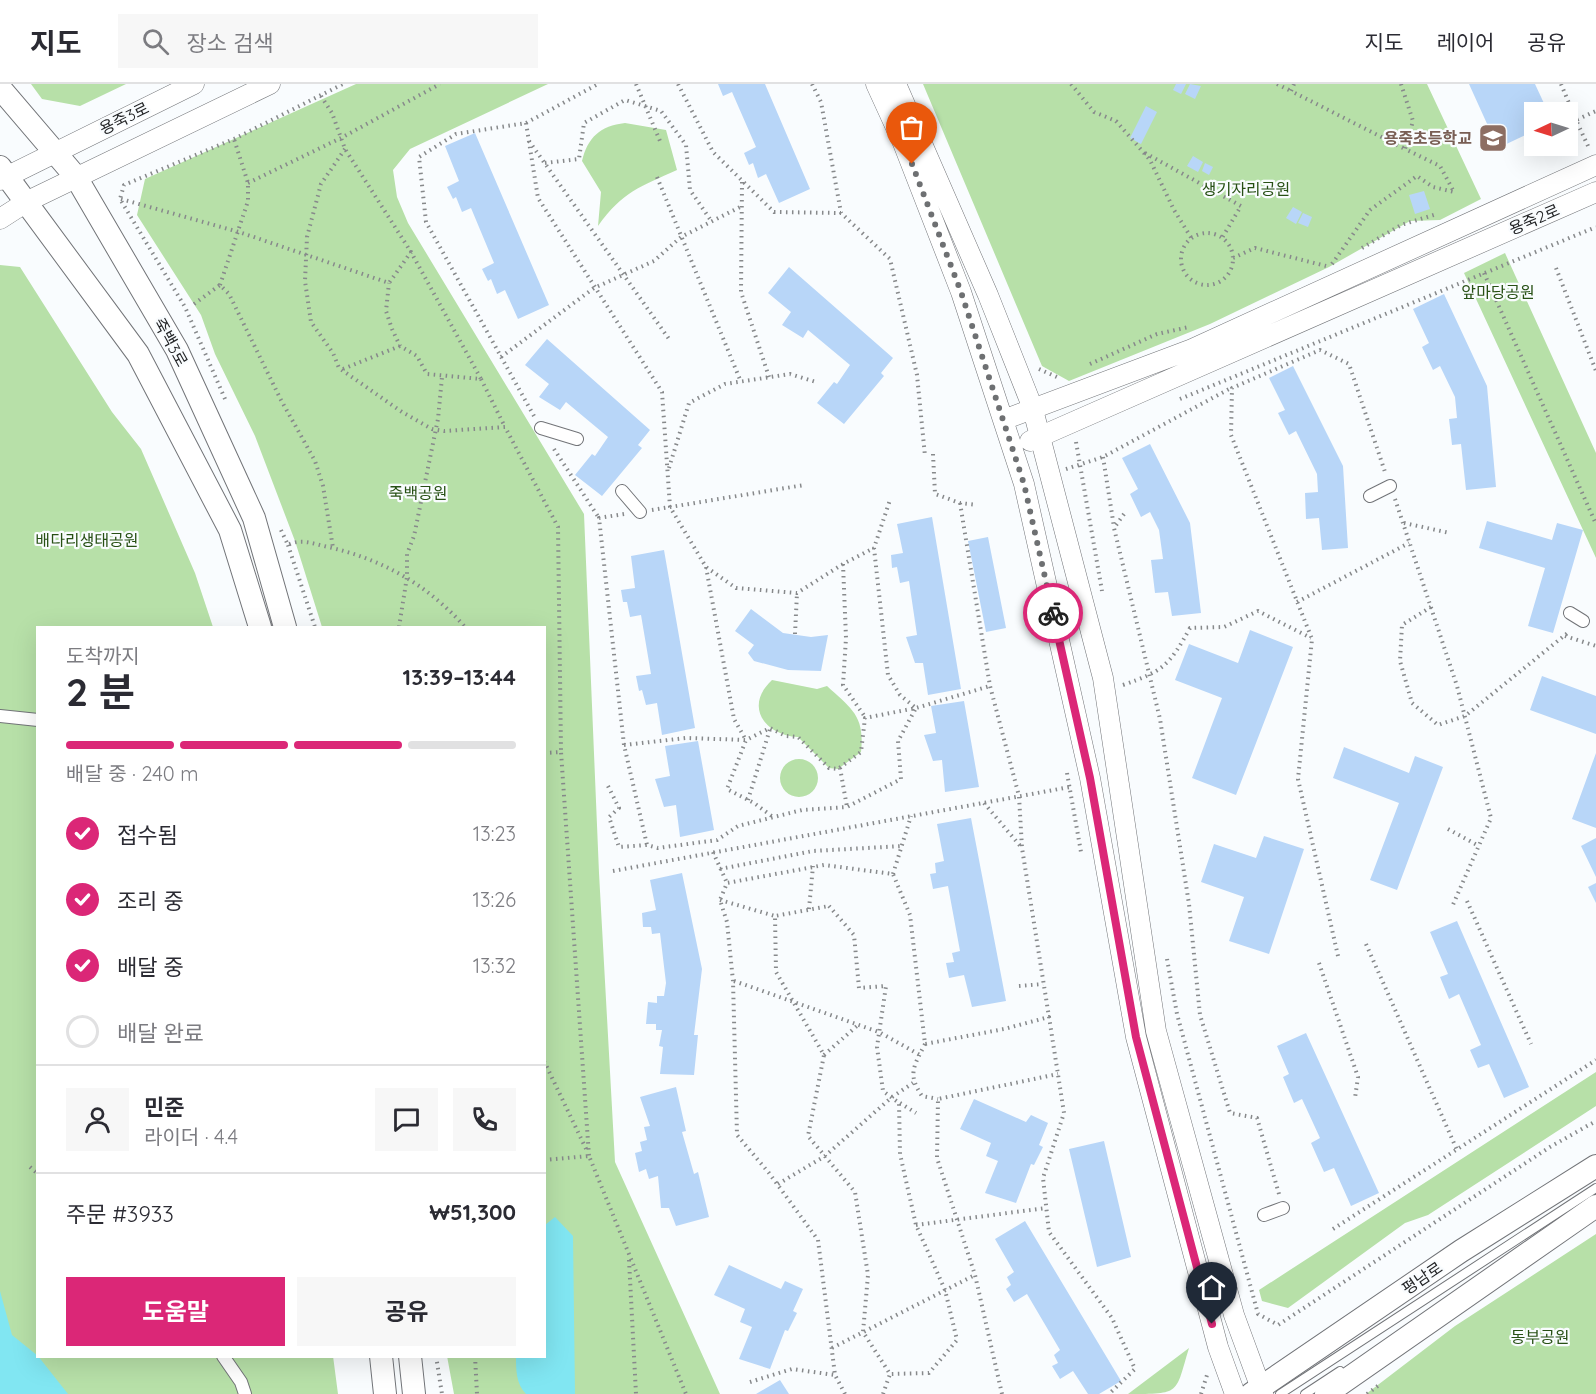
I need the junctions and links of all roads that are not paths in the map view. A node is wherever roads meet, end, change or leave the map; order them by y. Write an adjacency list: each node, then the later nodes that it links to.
1 (194, 84): 6 (street, 용죽3로)
2 (270, 84): 9 (street)
3 (876, 84): 14 (street)
4 (896, 84): 13 (street)
5 (0, 88): 6 (main road, 죽백3로)
6 (54, 151): 8 (street, 용죽3로); 9 (main road, 죽백3로)
7 (1596, 165): 13 (street)
8 (2, 174): 11 (main road)
9 (76, 177): 11 (street); 26 (main road, 죽백3로)
10 (1596, 192): 16 (street, 용죽2로)
11 (28, 201): 12 (street); 25 (main road)
12 (0, 219)
13 (1032, 409): 14 (street); 16 (street)
14 (1003, 420): 18 (street)
15 (541, 428): 17 (street)
16 (1040, 436): 18 (street, 용죽2로); 39 (street)
17 (577, 439)
18 (1012, 449): 43 (street)
19 (1390, 486): 21 (street)
20 (622, 491): 22 (street)
21 (1370, 496)
22 (640, 512)
23 (1570, 613): 24 (street)
24 (1583, 621)
25 (260, 626)
26 (285, 626)
27 (0, 716): 28 (street)
28 (36, 720)
29 (1596, 1166): 39 (main road, 평남로)
30 (1596, 1188): 39 (lane)
31 (1596, 1204): 34 (lane); 45 (main road)
32 (1283, 1208): 33 (street)
33 (1264, 1215)
34 (1363, 1356)
35 (224, 1358): 40 (street)
36 (381, 1358): 41 (main road)
37 (410, 1358): 42 (main road)
38 (1344, 1368): 44 (lane)
39 (1264, 1392)
40 (245, 1394)
41 (385, 1394)
42 (414, 1394)
43 (1235, 1394)
44 (1305, 1394)
45 (1326, 1394)

